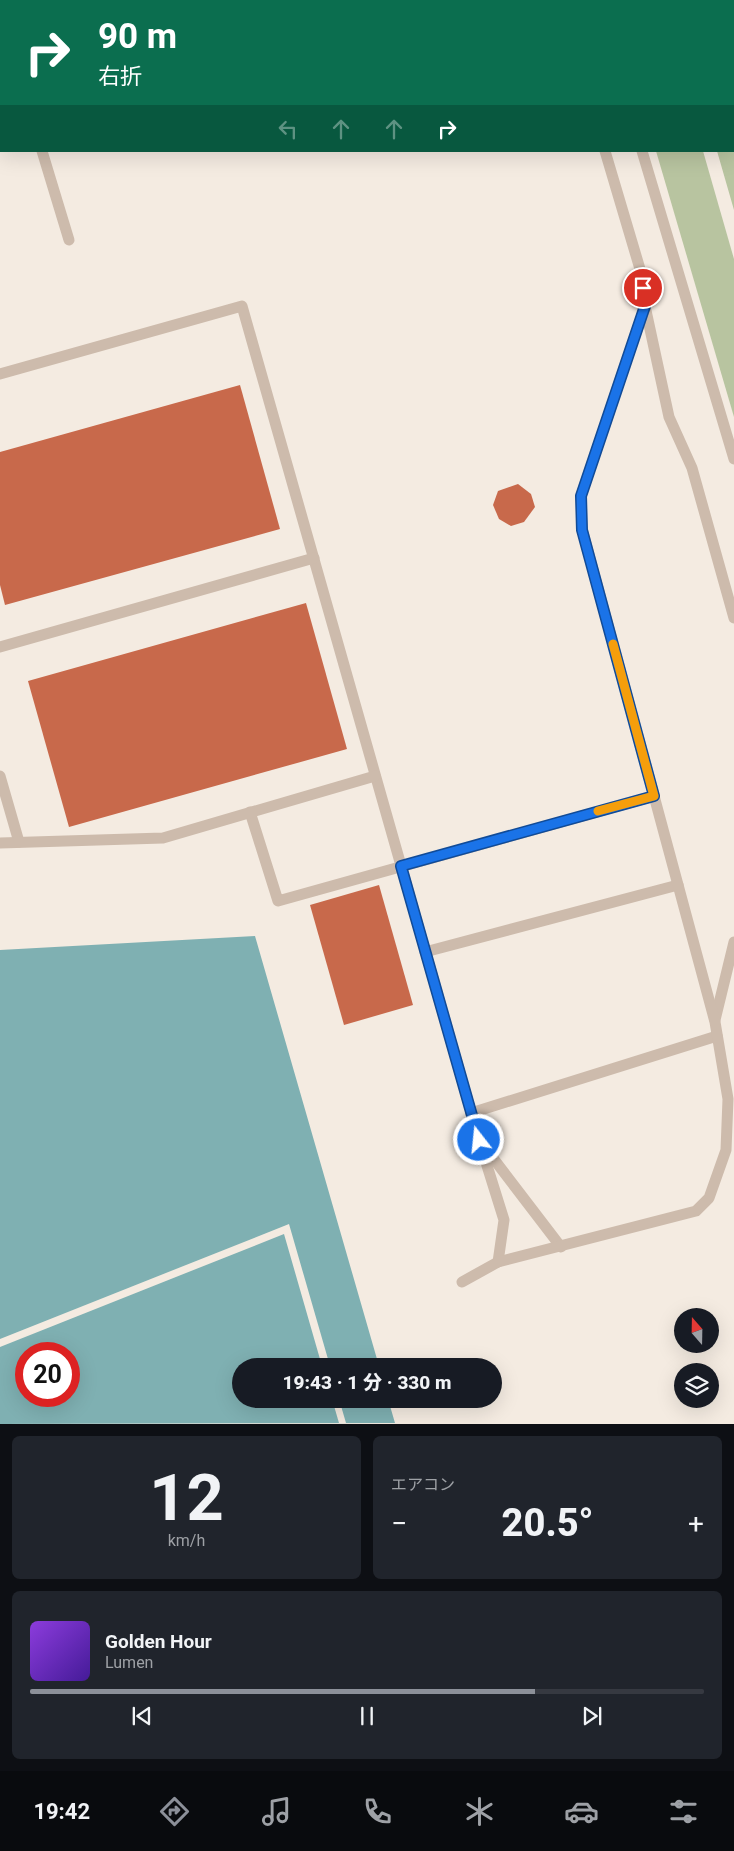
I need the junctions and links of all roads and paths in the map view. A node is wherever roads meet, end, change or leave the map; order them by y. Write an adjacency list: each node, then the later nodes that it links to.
1 (42, 152): 4 (lane)
2 (605, 152): 5 (lane)
3 (642, 152): 7 (lane)
4 (69, 240)
5 (645, 306): 9 (lane); 13 (lane)
6 (0, 374): 8 (lane)
7 (734, 459)
8 (314, 558): 10 (lane); 12 (lane)
9 (734, 618)
10 (0, 647)
11 (0, 776): 15 (lane)
12 (376, 776): 14 (lane); 17 (lane)
13 (654, 796): 17 (lane); 18 (lane)
14 (250, 812): 15 (lane); 17 (lane)
15 (19, 842): 16 (lane)
16 (0, 843)
17 (401, 866): 20 (lane)
18 (678, 886): 20 (lane); 21 (lane)
19 (734, 942): 21 (lane)
20 (426, 952): 23 (lane)
21 (715, 1022): 22 (lane)
22 (717, 1036): 23 (lane); 25 (lane)
23 (471, 1113): 24 (lane)
24 (479, 1140): 25 (lane); 26 (lane)
25 (561, 1247): 26 (lane)
26 (498, 1262): 27 (lane)
27 (462, 1282)

